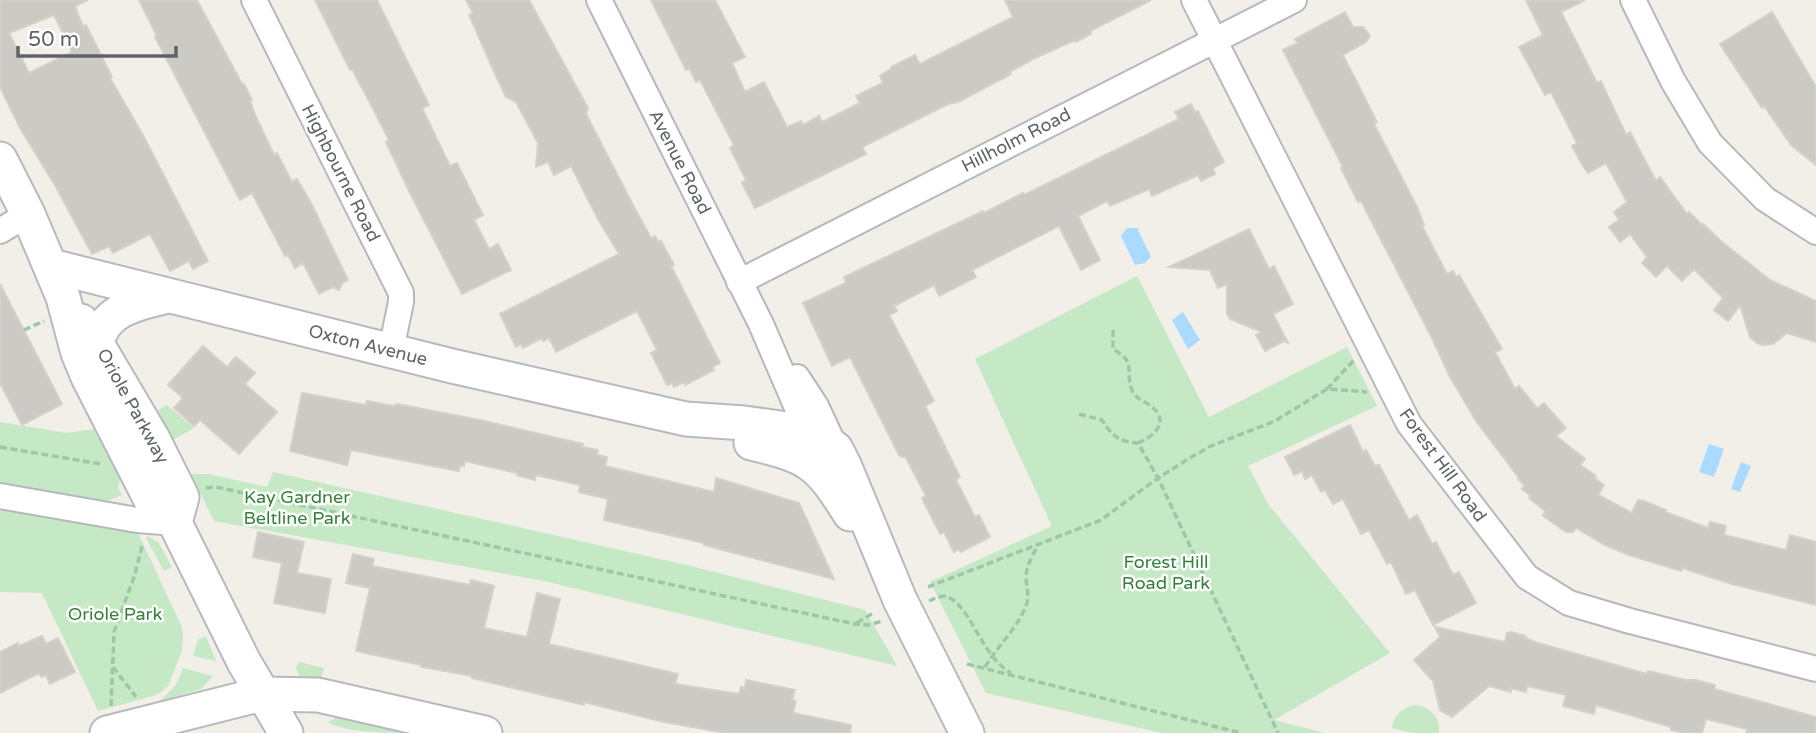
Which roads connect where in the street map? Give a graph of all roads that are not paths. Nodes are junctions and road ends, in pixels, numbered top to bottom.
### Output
1 (254, 0) edge
2 (599, 0) edge
3 (1194, 0) edge
4 (1294, 0) edge
5 (1633, 0) edge
6 (1214, 40) junction
7 (0, 159) edge
8 (14, 223) edge
9 (1816, 232) edge
10 (51, 266) junction
11 (739, 282) junction
12 (172, 295) junction
13 (63, 297) junction
14 (97, 344) junction
15 (391, 350) junction
16 (686, 419) junction
17 (822, 441) junction
18 (836, 493) junction
19 (0, 496) edge
20 (175, 523) junction
21 (883, 562) junction
22 (1816, 669) edge
23 (262, 694) junction
24 (109, 722) edge
25 (286, 733) edge
26 (485, 733) edge
27 (967, 733) edge

1 - 15 street, Highbourne Road
2 - 11 street, Avenue Road
3 - 6 street, Forest Hill Road
4 - 6 street, Hillholm Road
5 - 9 street
6 - 11 street, Hillholm Road
6 - 22 street, Forest Hill Road
7 - 8 main road, Oriole Parkway
8 - 10 main road, Oriole Parkway
10 - 12 main road, Oxton Avenue
10 - 13 main road, Oriole Parkway
11 - 17 street, Avenue Road
12 - 14 main road
12 - 15 main road, Oxton Avenue
13 - 14 main road, Oriole Parkway
13 - 20 main road, Oriole Parkway
14 - 20 main road, Oriole Parkway
15 - 16 main road, Oxton Avenue
16 - 17 main road, Oxton Avenue
16 - 18 main road, Oxton Avenue
17 - 18 street, Avenue Road
17 - 21 main road, Avenue Road
18 - 21 main road, Avenue Road
19 - 20 street
20 - 23 main road, Oriole Parkway
21 - 27 main road, Avenue Road
23 - 24 main road
23 - 25 main road, Oriole Parkway
23 - 26 main road

